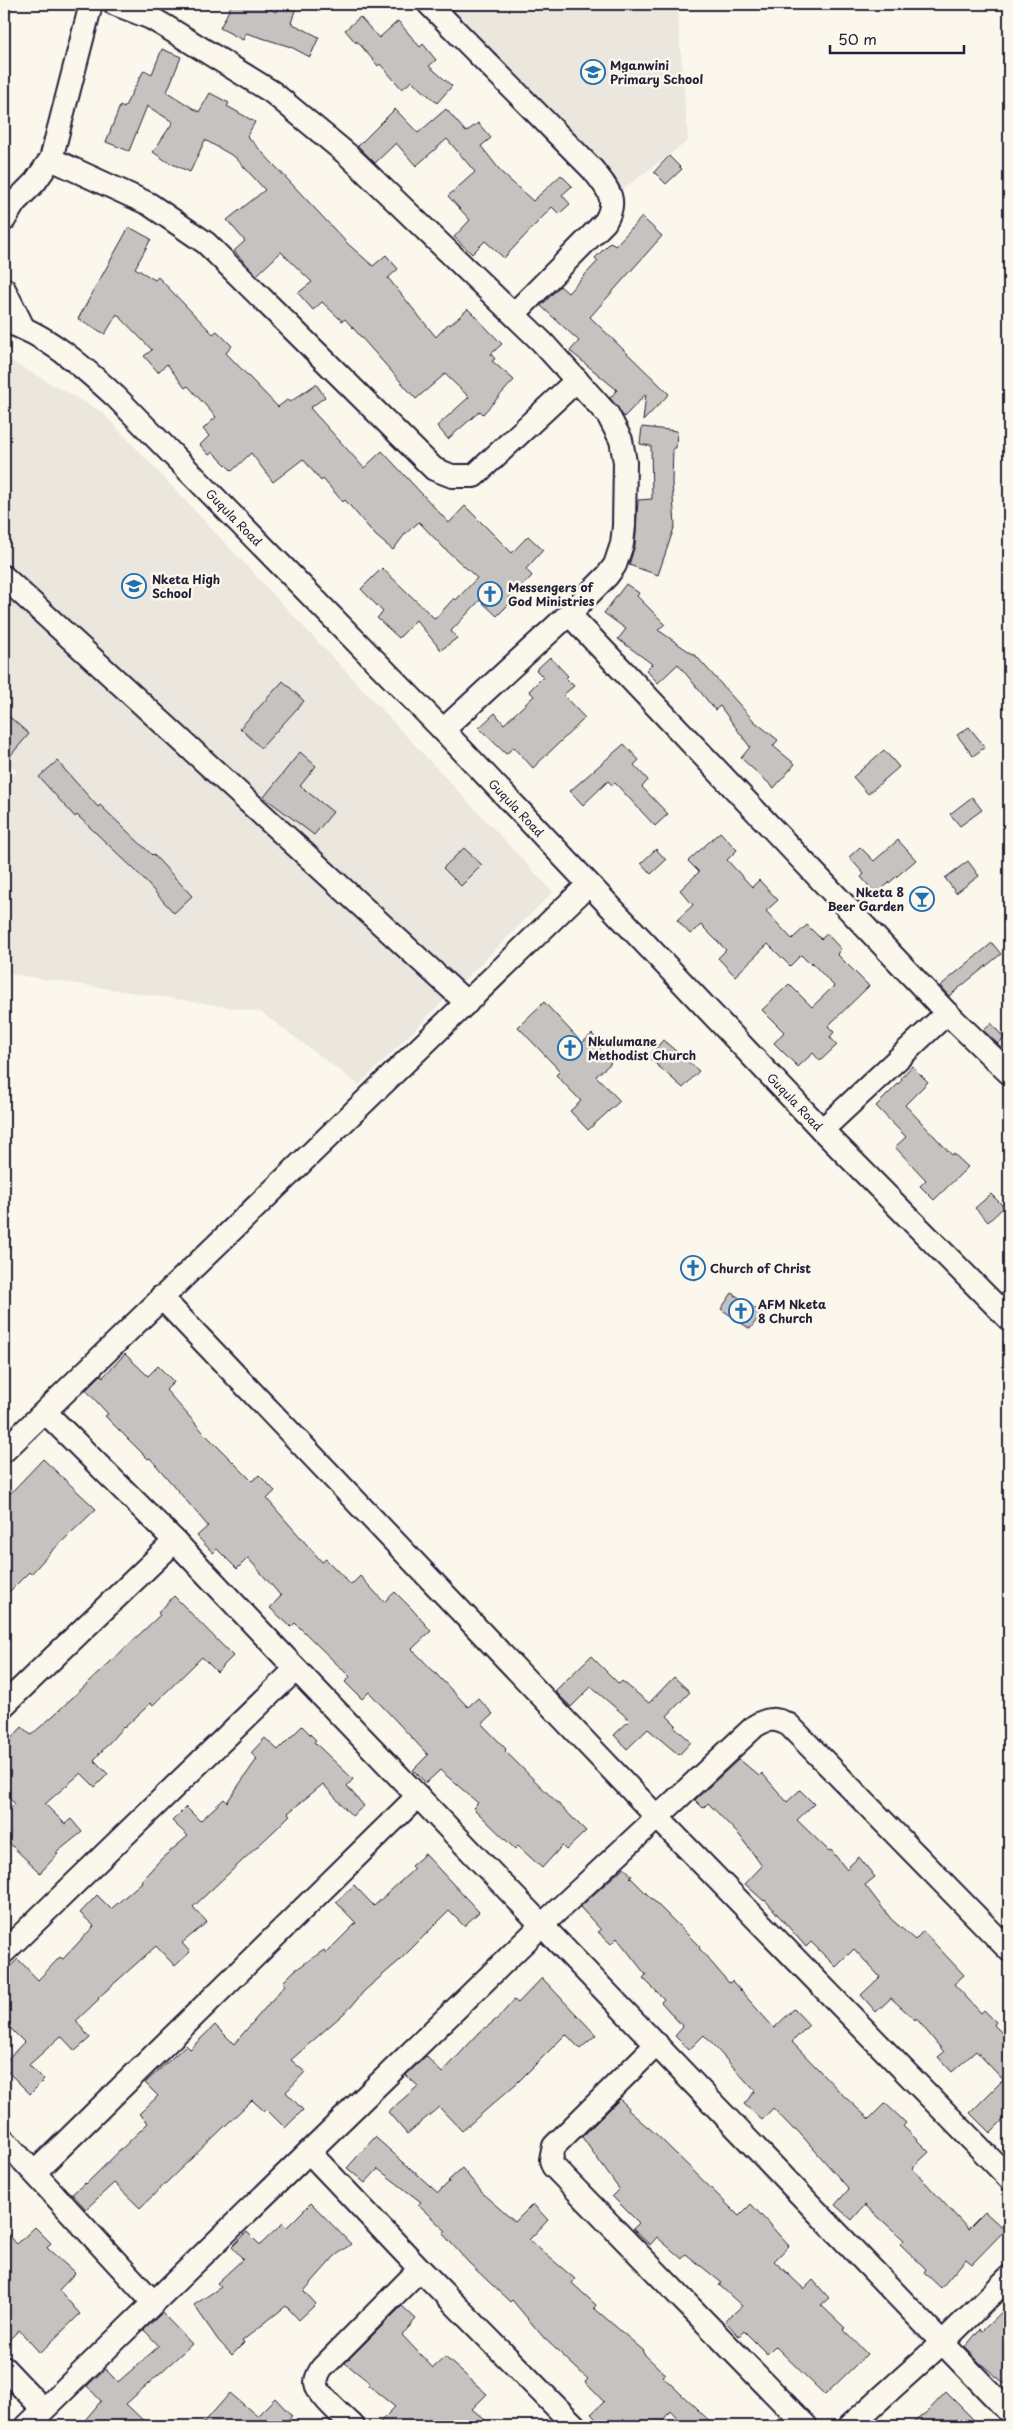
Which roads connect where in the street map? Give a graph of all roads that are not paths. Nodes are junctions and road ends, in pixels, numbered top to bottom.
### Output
1 (91, 4) edge
2 (115, 4) edge
3 (429, 4) edge
4 (51, 159) junction
5 (4, 220) edge
6 (4, 289) edge
7 (514, 314) junction
8 (13, 324) edge
9 (577, 380) junction
10 (4, 577) edge
11 (569, 614) junction
12 (443, 730) junction
13 (588, 885) junction
14 (467, 1003) junction
15 (947, 1013) junction
16 (1009, 1073) edge
17 (822, 1130) junction
18 (161, 1297) junction
19 (1009, 1319) edge
20 (45, 1412) junction
21 (4, 1451) edge
22 (175, 1541) junction
23 (296, 1669) junction
24 (4, 1705) edge
25 (418, 1796) junction
26 (658, 1818) junction
27 (542, 1925) junction
28 (1009, 1950) edge
29 (4, 1952) edge
30 (656, 2044) junction
31 (4, 2140) edge
32 (310, 2153) junction
33 (35, 2172) junction
34 (1009, 2178) edge
35 (420, 2269) junction
36 (1009, 2277) edge
37 (153, 2302) junction
38 (943, 2342) junction
39 (4, 2368) edge
40 (43, 2409) junction
41 (1009, 2412) edge
42 (27, 2426) edge
43 (353, 2426) edge
44 (574, 2426) edge
45 (806, 2426) edge
46 (850, 2426) edge

1 - 4 street
2 - 7 street
3 - 7 street
4 - 5 street
4 - 9 street
6 - 8 street
7 - 9 street
8 - 12 street, Guqula Road
9 - 11 street
10 - 14 street
11 - 12 street
11 - 15 street
12 - 13 street, Guqula Road
13 - 14 street
13 - 17 street, Guqula Road
14 - 18 street
15 - 16 street
15 - 17 street
17 - 19 street, Guqula Road
18 - 20 street
18 - 26 street
20 - 21 street
20 - 22 street
22 - 23 street
22 - 24 street
23 - 25 street
23 - 29 street
25 - 27 street
25 - 33 street
26 - 27 street
26 - 28 street
26 - 34 street
27 - 30 street
27 - 32 street
30 - 38 street
30 - 45 street
31 - 33 street
32 - 35 street
32 - 37 street
33 - 37 street
35 - 43 street
35 - 44 street
36 - 38 street
37 - 40 street
38 - 41 street
38 - 46 street
39 - 40 street
40 - 42 street

